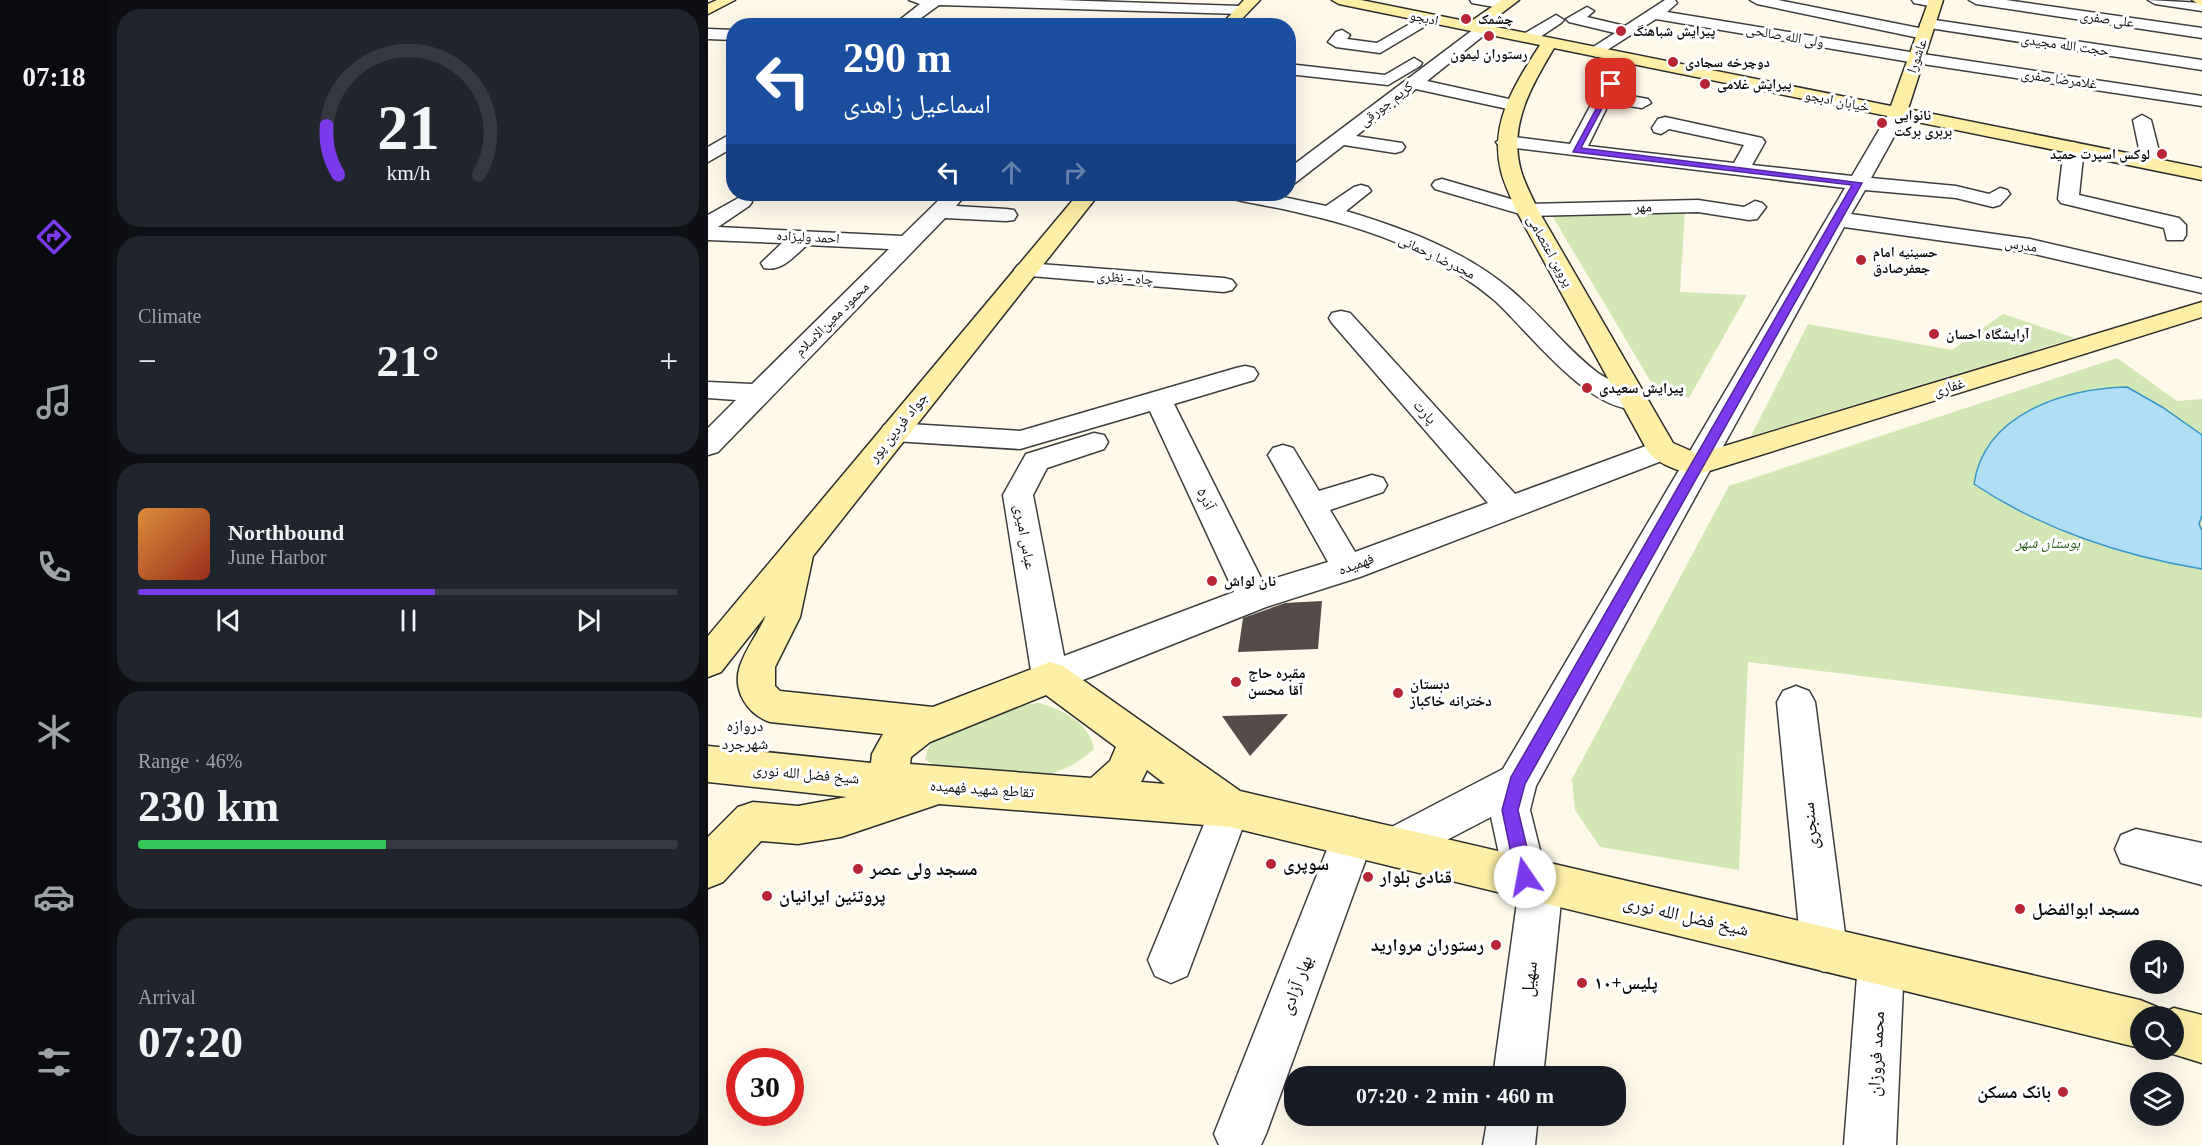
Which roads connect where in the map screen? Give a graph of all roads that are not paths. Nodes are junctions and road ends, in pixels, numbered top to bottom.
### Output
1 (720, 0) edge
2 (728, 0) edge
3 (916, 0) edge
4 (1253, 0) edge
5 (1339, 0) edge
6 (1477, 0) edge
7 (1757, 0) edge
8 (1976, 0) edge
9 (2155, 0) edge
10 (935, 1) edge
11 (1930, 1) edge
12 (1031, 2) edge
13 (1509, 2) edge
14 (1010, 3) junction
15 (1077, 5) junction
16 (1660, 5) edge
17 (1140, 7) junction
18 (2202, 7) edge
19 (708, 8) edge
20 (1240, 10) junction
21 (1587, 11) dead end
22 (1423, 12) junction
23 (995, 15) dead end
24 (910, 18) edge
25 (1062, 18) edge
26 (1129, 18) edge
27 (1234, 18) edge
28 (1556, 20) dead end
29 (1381, 28) dead end
30 (1478, 28) junction
31 (1926, 29) junction
32 (1629, 30) junction
33 (1402, 33) junction
34 (1654, 33) dead end
35 (2202, 33) edge
36 (708, 34) edge
37 (726, 34) edge
38 (1342, 35) dead end
39 (1539, 41) junction
40 (1596, 52) junction
41 (1318, 55) dead end
42 (1624, 58) junction
43 (1916, 58) junction
44 (1414, 63) dead end
45 (2202, 65) edge
46 (1296, 70) edge
47 (1308, 71) junction
48 (2016, 73) junction
49 (2072, 81) junction
50 (1414, 83) junction
51 (2015, 92) dead end
52 (1604, 97) junction
53 (2074, 100) dead end
54 (2202, 101) edge
55 (1642, 103) dead end
56 (1512, 105) junction
57 (1898, 113) junction
58 (2142, 120) dead end
59 (1661, 128) dead end
60 (708, 133) edge
61 (726, 133) edge
62 (1340, 139) junction
63 (1506, 142) junction
64 (726, 144) edge
65 (2074, 148) junction
66 (1381, 149) dead end
67 (1576, 150) junction
68 (708, 156) edge
69 (2152, 164) junction
70 (1740, 169) junction
71 (1296, 173) edge
72 (2202, 174) edge
73 (1858, 183) junction
74 (1442, 185) dead end
75 (1361, 191) dead end
76 (2000, 194) dead end
77 (949, 201) edge
78 (1083, 201) edge
79 (1284, 201) edge
80 (742, 202) dead end
81 (1755, 207) dead end
82 (1527, 210) junction
83 (939, 211) junction
84 (772, 213) dead end
85 (1329, 214) junction
86 (1006, 215) dead end
87 (1837, 219) junction
88 (708, 224) edge
89 (796, 231) junction
90 (708, 232) edge
91 (742, 234) junction
92 (2175, 235) dead end
93 (907, 243) junction
94 (772, 263) dead end
95 (1026, 270) junction
96 (1224, 285) dead end
97 (2202, 286) edge
98 (2202, 309) edge
99 (1341, 318) dead end
100 (1245, 374) dead end
101 (708, 390) edge
102 (759, 393) junction
103 (1159, 400) junction
104 (1635, 402) junction
105 (894, 432) junction
106 (1094, 442) dead end
107 (708, 445) edge
108 (1662, 450) junction
109 (1283, 455) dead end
110 (1696, 465) junction
111 (1372, 485) dead end
112 (1312, 505) junction
113 (1509, 507) junction
114 (801, 548) junction
115 (1348, 568) junction
116 (1254, 598) junction
117 (708, 662) edge
118 (1050, 677) junction
119 (1796, 702) dead end
120 (933, 723) junction
121 (1136, 740) junction
122 (708, 764) edge
123 (1517, 782) junction
124 (922, 784) junction
125 (1095, 797) junction
126 (1230, 808) junction
127 (1374, 842) junction
128 (2136, 849) dead end
129 (2202, 864) edge
130 (708, 867) edge
131 (1533, 879) junction
132 (1824, 949) junction
133 (1171, 960) dead end
134 (1881, 963) junction
135 (2130, 1022) edge
136 (2184, 1034) edge
137 (2202, 1039) edge
138 (1519, 1066) edge
139 (1512, 1126) edge
140 (1240, 1134) dead end
141 (1509, 1145) edge
142 (1870, 1145) edge

1 - 19 street
2 - 19 street
3 - 10 street
4 - 20 street
5 - 22 street, ادبجو
6 - 13 street
7 - 31 street, حجت الله مجیدی
8 - 35 street, علی صفری
9 - 18 street
10 - 14 street
10 - 24 street
11 - 31 street, عاشورا
12 - 14 street
12 - 15 street
13 - 30 street
14 - 23 street
15 - 17 street
15 - 25 street
16 - 32 street
16 - 43 street, ولی الله صالحی
17 - 20 street
17 - 26 street
20 - 27 street
21 - 32 street
22 - 30 street, ادبجو
22 - 33 street
28 - 39 street
29 - 33 street
30 - 39 street, خیابان ادبجو
30 - 50 street, کریم جورقی
31 - 43 street, عاشورا
31 - 45 street, حجت الله مجیدی
32 - 34 street
32 - 40 street
33 - 38 street
36 - 37 street
39 - 40 street, خیابان ادبجو
39 - 56 street, پروین اعتصامی
40 - 42 street, خیابان ادبجو
41 - 47 street
42 - 52 street
42 - 57 street, خیابان ادبجو
43 - 48 street, غلامرضا صفری
43 - 57 street, عاشورا
44 - 47 street
46 - 47 street
48 - 49 street, غلامرضا صفری
48 - 51 street
49 - 53 street
49 - 54 street, غلامرضا صفری
50 - 56 street
50 - 62 street, کریم جورقی
52 - 55 street
52 - 67 street
56 - 63 street, پروین اعتصامی
57 - 65 street, خیابان ادبجو
57 - 73 street, سهیل
58 - 69 street
59 - 70 street
60 - 61 street
62 - 66 street
62 - 71 street, کریم جورقی
63 - 67 street
63 - 82 street, پروین اعتصامی
64 - 68 street
65 - 69 street, خیابان ادبجو
65 - 92 street
67 - 70 street
69 - 72 street, خیابان ادبجو
70 - 73 street
73 - 76 street
73 - 87 street, سهیل
74 - 82 street
75 - 85 street
77 - 83 street, محمود معین‌الاسلام
78 - 95 street, جواد فردین پور
79 - 85 street, محدرضا رحمانی
80 - 88 street
81 - 82 street, مهر
82 - 104 street, پروین اعتصامی
83 - 86 street
83 - 93 street, محمود معین‌الاسلام
84 - 91 street
85 - 104 street, محدرضا رحمانی
87 - 97 street, مدرس
87 - 110 street, سهیل
89 - 91 street, احمد ولیزاده
89 - 93 street, احمد ولیزاده
89 - 94 street
90 - 91 street, احمد ولیزاده
93 - 102 street, محمود معین‌الاسلام
95 - 96 street, چاه - نظری
95 - 105 street, جواد فردین پور
98 - 110 street, غفاری
99 - 113 street, پارت
100 - 103 street
101 - 102 street
102 - 107 street, محمود معین‌الاسلام
103 - 105 street
103 - 116 street, آذر۵
104 - 108 street, پروین اعتصامی
105 - 114 street, جواد فردین پور
106 - 118 street, عباس امیری
108 - 110 street
108 - 113 street, فهمیده
109 - 112 street
110 - 123 street, سهیل
111 - 112 street
112 - 115 street
113 - 115 street, فهمیده
114 - 117 street, جواد فردین پور
114 - 120 street
115 - 116 street, فهمیده
116 - 118 street, فهمیده
118 - 120 street
118 - 121 street
119 - 132 street, سنجری
120 - 124 street
121 - 125 street
121 - 126 street, شیخ فضل الله نوری
122 - 124 street, شیخ فضل الله نوری
123 - 127 street
123 - 131 street, سهیل
124 - 125 street, تقاطع شهید فهمیده
124 - 130 street
125 - 126 street, شیخ فضل الله نوری
126 - 127 street, شیخ فضل الله نوری
126 - 133 street
127 - 131 street, شیخ فضل الله نوری
127 - 140 street, بهار آزادی
128 - 129 street
131 - 132 street, شیخ فضل الله نوری
131 - 138 street, سهیل
132 - 134 street, شیخ فضل الله نوری
134 - 135 street, شیخ فضل الله نوری
134 - 142 street, محمد فروزان
136 - 137 street
139 - 141 street

